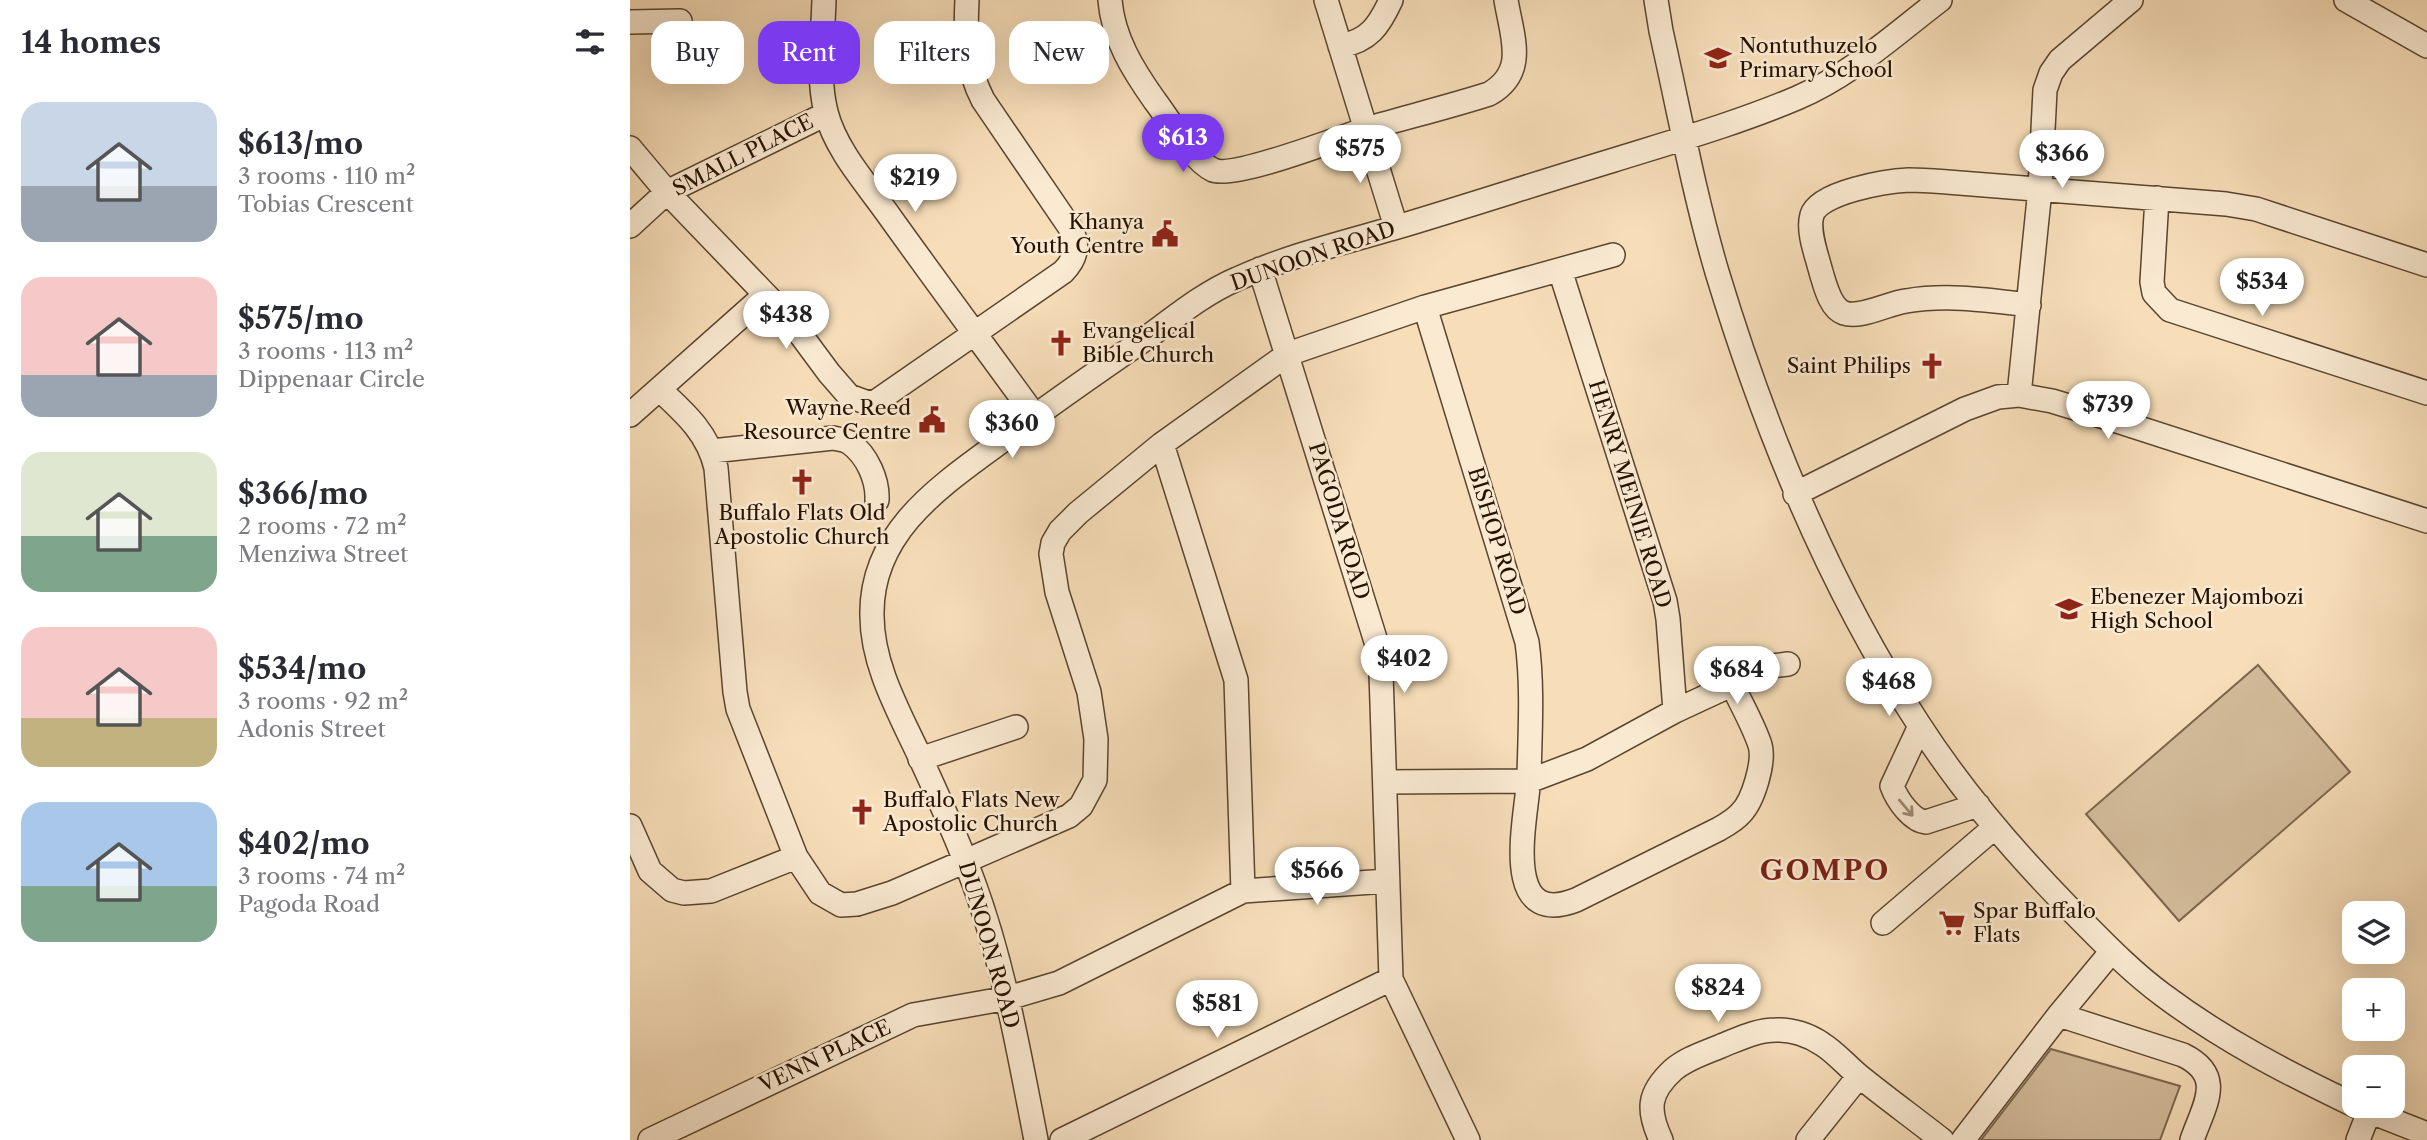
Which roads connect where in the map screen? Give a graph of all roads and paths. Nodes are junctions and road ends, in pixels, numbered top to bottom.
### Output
1 (824, 0) edge
2 (967, 0) edge
3 (1110, 0) edge
4 (1326, 0) edge
5 (1391, 0) edge
6 (1506, 0) edge
7 (1656, 0) edge
8 (1940, 0) edge
9 (2131, 0) edge
10 (2346, 0) edge
11 (630, 22) edge
12 (651, 22) edge
13 (1340, 46) junction
14 (2427, 46) edge
15 (827, 114) junction
16 (1366, 130) junction
17 (1685, 138) junction
18 (630, 148) edge
19 (2040, 189) junction
20 (667, 192) junction
21 (2157, 198) junction
22 (630, 226) edge
23 (1396, 227) junction
24 (1613, 255) dead end
25 (2427, 265) edge
26 (1260, 269) junction
27 (1560, 270) junction
28 (765, 295) junction
29 (2029, 305) junction
30 (1425, 307) junction
31 (975, 334) junction
32 (1287, 354) junction
33 (659, 389) junction
34 (2427, 393) edge
35 (2019, 395) junction
36 (630, 415) edge
37 (1035, 416) junction
38 (1162, 444) junction
39 (712, 451) junction
40 (1795, 494) junction
41 (877, 500) dead end
42 (2427, 521) edge
43 (1787, 664) dead end
44 (1732, 684) junction
45 (1675, 711) junction
46 (1920, 726) junction
47 (1016, 727) dead end
48 (920, 759) junction
49 (1529, 781) junction
50 (1385, 782) junction
51 (1978, 805) junction
52 (630, 825) edge
53 (1995, 827) junction
54 (796, 857) junction
55 (965, 860) junction
56 (1387, 881) junction
57 (1243, 891) junction
58 (1883, 923) dead end
59 (2112, 951) junction
60 (1391, 979) junction
61 (1008, 998) junction
62 (2059, 1015) junction
63 (1859, 1076) junction
64 (2342, 1100) edge
65 (2359, 1118) edge
66 (2385, 1118) edge
67 (2427, 1134) edge
68 (1459, 1137) edge
69 (650, 1140) edge
70 (1036, 1140) edge
71 (1062, 1140) edge
72 (1661, 1140) edge
73 (1808, 1140) edge
74 (1942, 1140) edge
75 (1963, 1140) edge
76 (2192, 1140) edge
77 (2358, 1140) edge

1 - 15 street
2 - 31 street
3 - 16 street
4 - 13 street
5 - 13 street
6 - 16 street
7 - 17 street
8 - 17 street, DUNOON ROAD
9 - 19 street
10 - 14 street
11 - 12 street
13 - 16 street
15 - 20 street, SMALL PLACE
15 - 31 street
16 - 23 street
17 - 23 street, DUNOON ROAD
17 - 40 street
18 - 20 street
19 - 21 street
19 - 29 street
19 - 29 street
20 - 22 street, SMALL PLACE
20 - 28 street
21 - 25 street
21 - 34 street
23 - 26 street, DUNOON ROAD
24 - 27 street
26 - 32 street, PAGODA ROAD
26 - 37 street, DUNOON ROAD
27 - 30 street
27 - 45 street, HENRY MEINIE ROAD
28 - 31 street
28 - 33 street
29 - 35 street
30 - 32 street
30 - 49 street, BISHOP ROAD
31 - 37 street
32 - 38 street
32 - 50 street, PAGODA ROAD
33 - 36 street
33 - 39 street
35 - 40 street
35 - 42 street
37 - 48 street, DUNOON ROAD
38 - 55 street
38 - 57 street
39 - 41 street
39 - 54 street
40 - 46 street
43 - 44 street
44 - 45 street
44 - 49 street, BISHOP ROAD
45 - 49 street
46 - 51 street
46 -> 51 street
47 - 48 street
48 - 55 street, DUNOON ROAD
49 - 50 street
50 - 56 street, PAGODA ROAD
51 - 53 street
52 - 54 street
53 - 58 street
53 - 59 street
54 - 55 street
55 - 61 street, DUNOON ROAD
56 - 57 street
56 - 60 street, PAGODA ROAD
57 - 61 street, VENN PLACE
59 - 62 street
59 - 64 street
60 - 68 street, PAGODA ROAD
60 - 71 street
61 - 69 street, VENN PLACE
61 - 70 street, DUNOON ROAD
62 - 75 street
62 - 76 street
63 - 72 street
63 - 73 street
63 - 74 street
65 - 77 street
66 - 67 street

